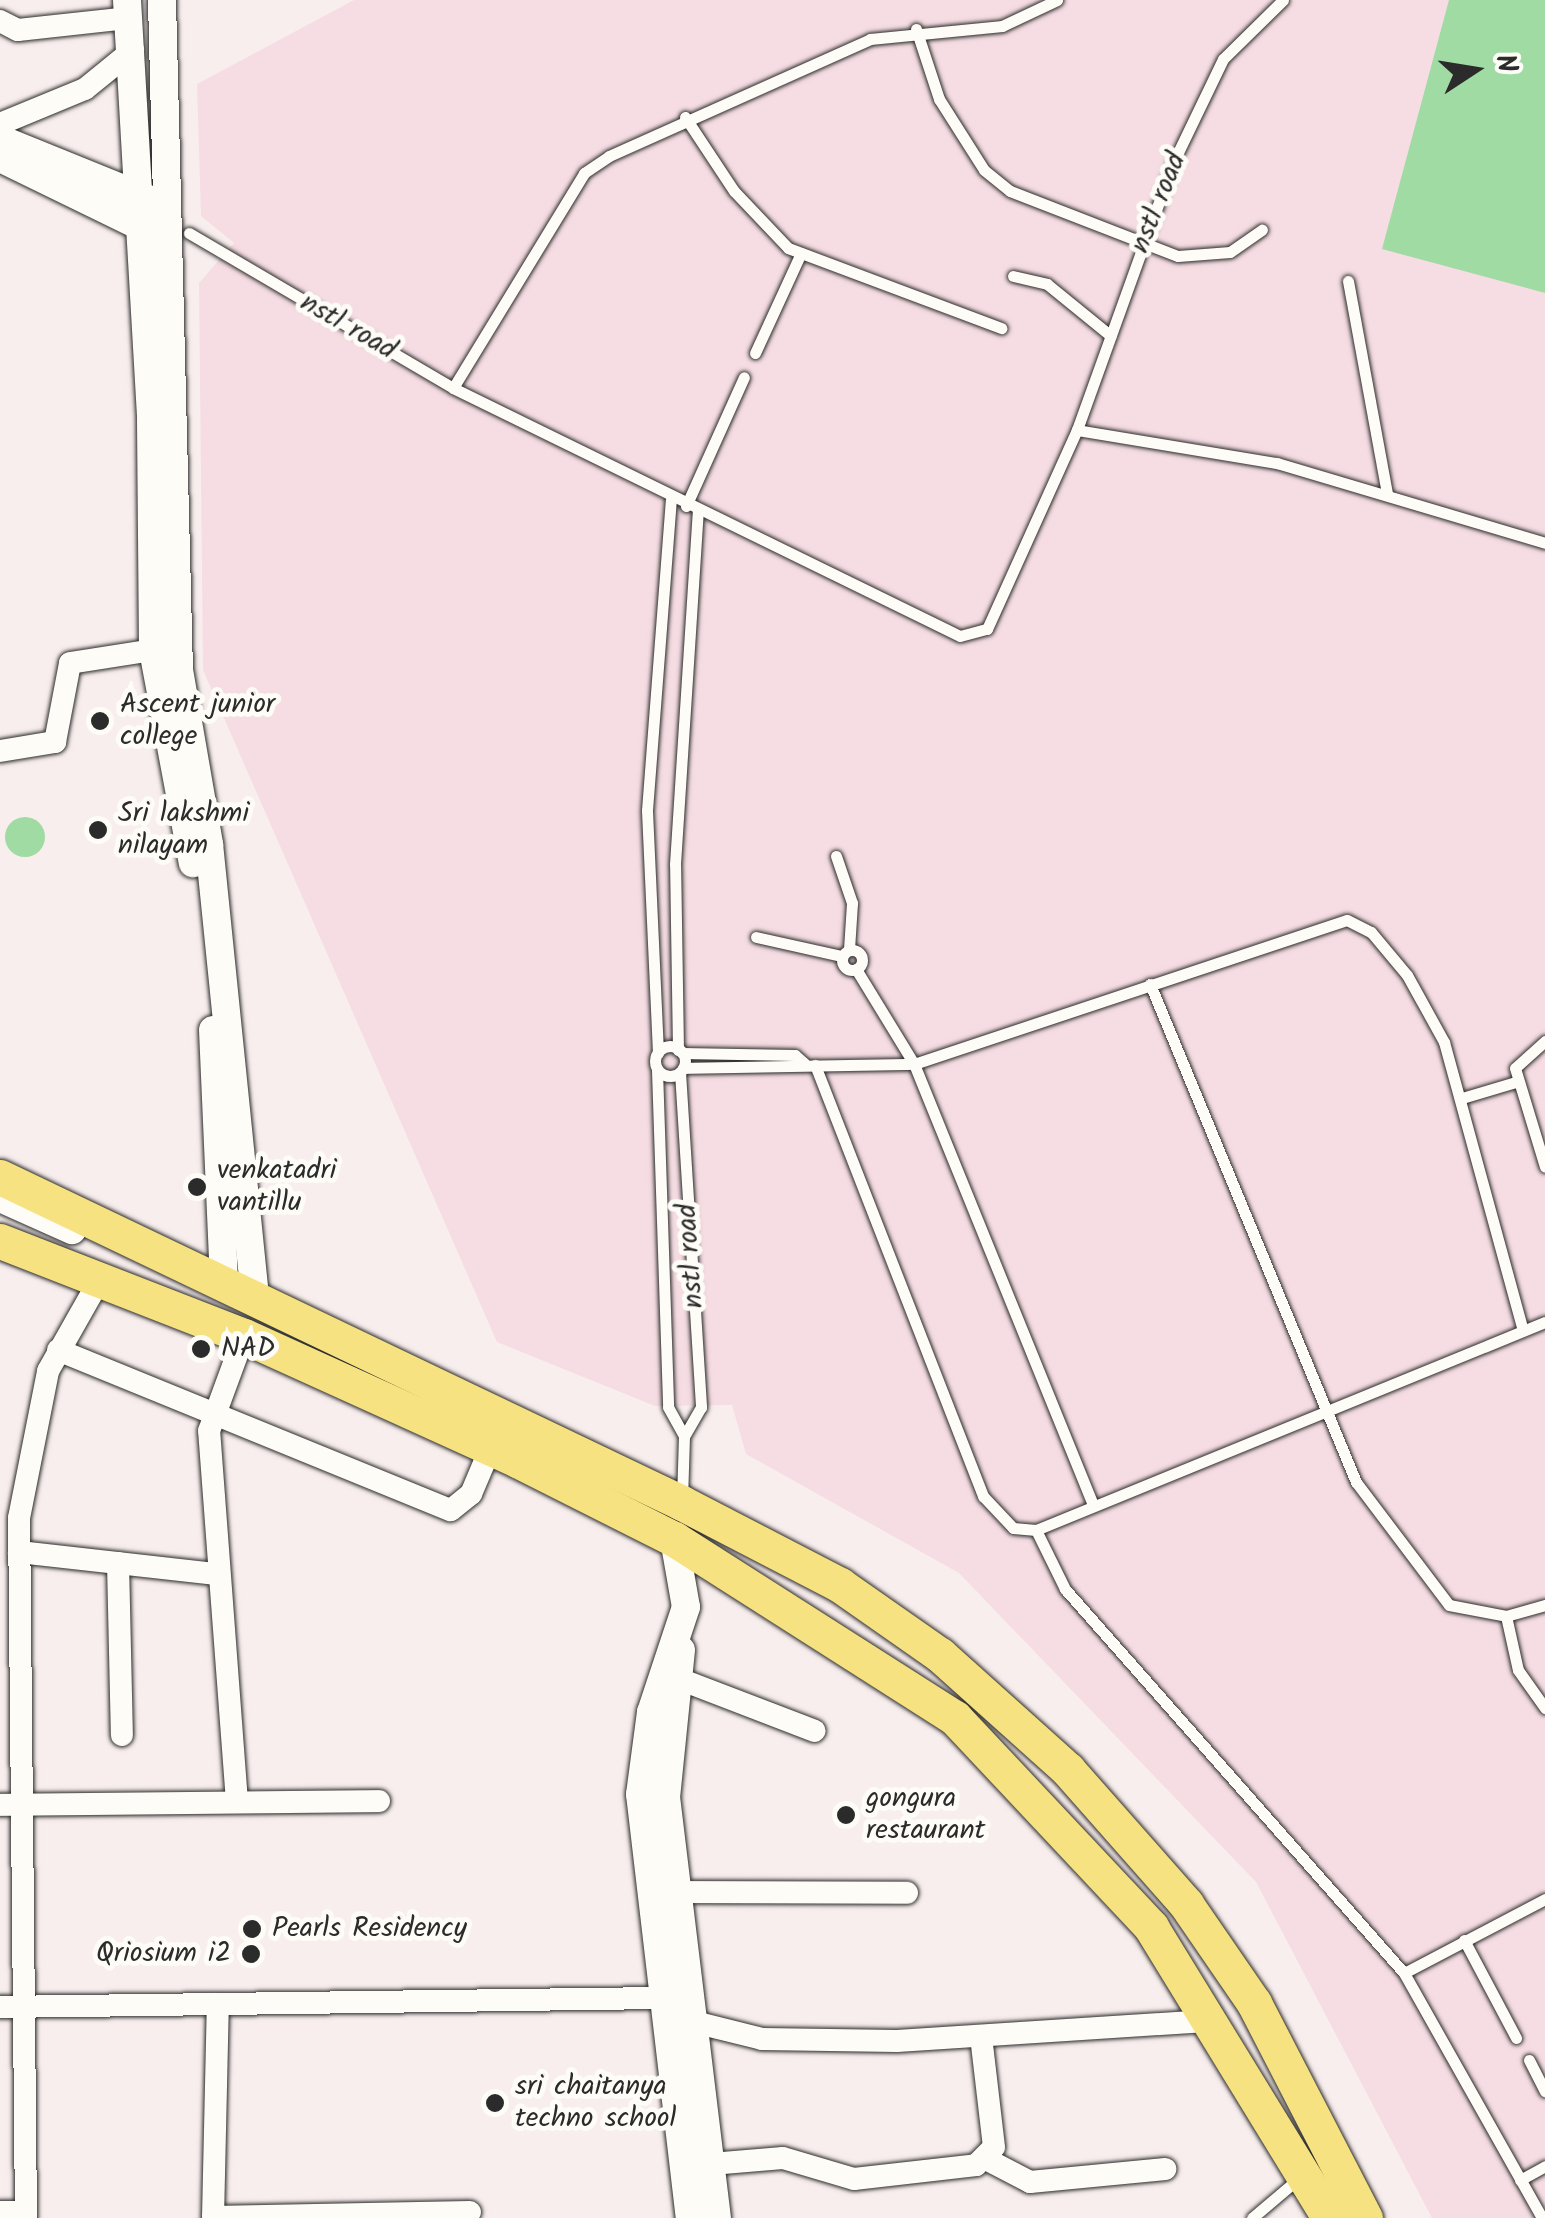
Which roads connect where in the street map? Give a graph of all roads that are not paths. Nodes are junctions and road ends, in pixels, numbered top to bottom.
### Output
1 (162, 0) edge
2 (1057, 0) edge
3 (1283, 0) edge
4 (128, 9) edge
5 (0, 21) edge
6 (916, 29) junction
7 (134, 50) junction
8 (685, 117) junction
9 (0, 124) edge
10 (0, 140) edge
11 (0, 158) edge
12 (139, 194) junction
13 (141, 228) junction
14 (179, 228) junction
15 (1262, 230) dead end
16 (1140, 249) junction
17 (800, 253) junction
18 (1013, 276) dead end
19 (1348, 281) dead end
20 (1001, 328) dead end
21 (1111, 336) junction
22 (755, 353) dead end
23 (744, 377) dead end
24 (453, 388) junction
25 (1076, 430) junction
26 (1387, 493) junction
27 (672, 500) junction
28 (692, 509) junction
29 (1545, 543) edge
30 (153, 650) junction
31 (0, 751) edge
32 (836, 856) dead end
33 (756, 938) dead end
34 (846, 953) junction
35 (1150, 984) junction
36 (1545, 1041) edge
37 (658, 1052) junction
38 (680, 1052) junction
39 (810, 1064) junction
40 (914, 1064) junction
41 (658, 1070) junction
42 (681, 1070) junction
43 (1516, 1082) junction
44 (1462, 1098) junction
45 (1545, 1168) edge
46 (0, 1177) edge
47 (0, 1198) edge
48 (0, 1222) edge
49 (0, 1240) edge
50 (146, 1248) junction
51 (116, 1285) junction
52 (240, 1286) junction
53 (1545, 1322) edge
54 (1523, 1330) junction
55 (244, 1336) junction
56 (58, 1350) junction
57 (1320, 1410) junction
58 (214, 1418) junction
59 (684, 1436) junction
60 (490, 1448) junction
61 (682, 1502) junction
62 (1093, 1505) junction
63 (1036, 1530) junction
64 (674, 1540) junction
65 (19, 1552) junction
66 (118, 1563) junction
67 (215, 1574) junction
68 (1545, 1605) edge
69 (1506, 1616) junction
70 (680, 1638) junction
71 (682, 1680) junction
72 (1545, 1708) edge
73 (816, 1731) dead end
74 (122, 1735) dead end
75 (379, 1801) dead end
76 (237, 1802) junction
77 (8, 1805) edge
78 (676, 1892) junction
79 (907, 1893) dead end
80 (1545, 1899) edge
81 (1464, 1940) junction
82 (1404, 1974) junction
83 (663, 1998) junction
84 (218, 2004) junction
85 (10, 2006) edge
86 (1210, 2021) junction
87 (694, 2022) junction
88 (981, 2037) junction
89 (1516, 2038) dead end
90 (1529, 2060) dead end
91 (1545, 2091) edge
92 (984, 2158) junction
93 (711, 2164) junction
94 (1545, 2166) edge
95 (1165, 2170) dead end
96 (1303, 2175) junction
97 (1520, 2180) junction
98 (0, 2212) edge
99 (470, 2212) dead end
100 (26, 2215) edge
101 (213, 2218) edge
102 (690, 2218) edge
103 (717, 2218) edge
104 (1252, 2218) edge
105 (1329, 2218) edge
106 (1366, 2218) edge
107 (1542, 2218) edge

1 - 14 street
2 - 6 lane
3 - 16 lane, nstl road
4 - 5 street
4 - 7 street
6 - 8 lane
6 - 16 lane
7 - 9 street
7 - 12 street
8 - 17 lane
8 - 24 lane
10 - 12 street
11 - 13 street, nstl road
12 - 13 street
12 - 14 street
13 - 14 street, nstl road
13 - 30 street
14 - 24 lane, nstl road
14 - 52 street
15 - 16 lane
16 - 21 lane, nstl road
17 - 20 lane
17 - 22 lane
18 - 21 lane
19 - 26 lane
21 - 25 lane, nstl road
23 - 28 lane
24 - 27 lane, nstl road
25 - 26 lane
25 - 28 lane, nstl road
26 - 29 lane
27 - 28 lane, nstl road
27 - 37 lane
28 - 38 lane, nstl road
30 - 31 street
30 - 52 street
32 - 34 lane
33 - 34 lane
34 - 40 lane
35 - 40 lane
35 - 44 lane
35 - 57 lane
36 - 43 lane
37 - 38 lane
37 - 41 lane
38 - 39 lane
38 - 42 lane, nstl road
39 - 40 lane
39 - 42 lane
39 - 63 lane
40 - 62 lane
41 - 42 lane
41 - 59 lane
42 - 59 lane, nstl road
43 - 44 lane
43 - 45 lane
44 - 54 lane
46 - 50 main road
47 - 50 street
48 - 51 street
49 - 51 main road
50 - 52 main road
51 - 55 main road
51 - 56 street
52 - 61 main road
53 - 54 lane
54 - 57 lane
55 - 58 street
55 - 60 main road
56 - 58 street
56 - 65 street
57 - 62 lane
57 - 69 lane
58 - 60 street
58 - 67 street
59 - 61 lane
60 - 64 main road
61 - 106 main road
62 - 63 lane
63 - 82 lane
64 - 70 street
64 - 86 main road
65 - 66 street
65 - 77 street
66 - 67 street
66 - 74 street
67 - 76 street
68 - 69 lane
69 - 72 lane
70 - 71 street
70 - 83 street
71 - 73 street
71 - 78 street
75 - 76 street
76 - 77 street
77 - 85 street
78 - 79 street
78 - 87 street
80 - 81 lane
81 - 82 lane
81 - 89 lane
82 - 97 lane
83 - 84 street
83 - 87 street
83 - 102 street
84 - 85 street
84 - 101 street
85 - 100 street
86 - 88 street
86 - 96 main road
87 - 88 street
87 - 93 street
88 - 92 street
90 - 91 lane
92 - 93 street
92 - 95 street
93 - 103 street
94 - 97 lane
96 - 104 lane
96 - 105 main road
97 - 107 lane
98 - 100 street
99 - 101 street

